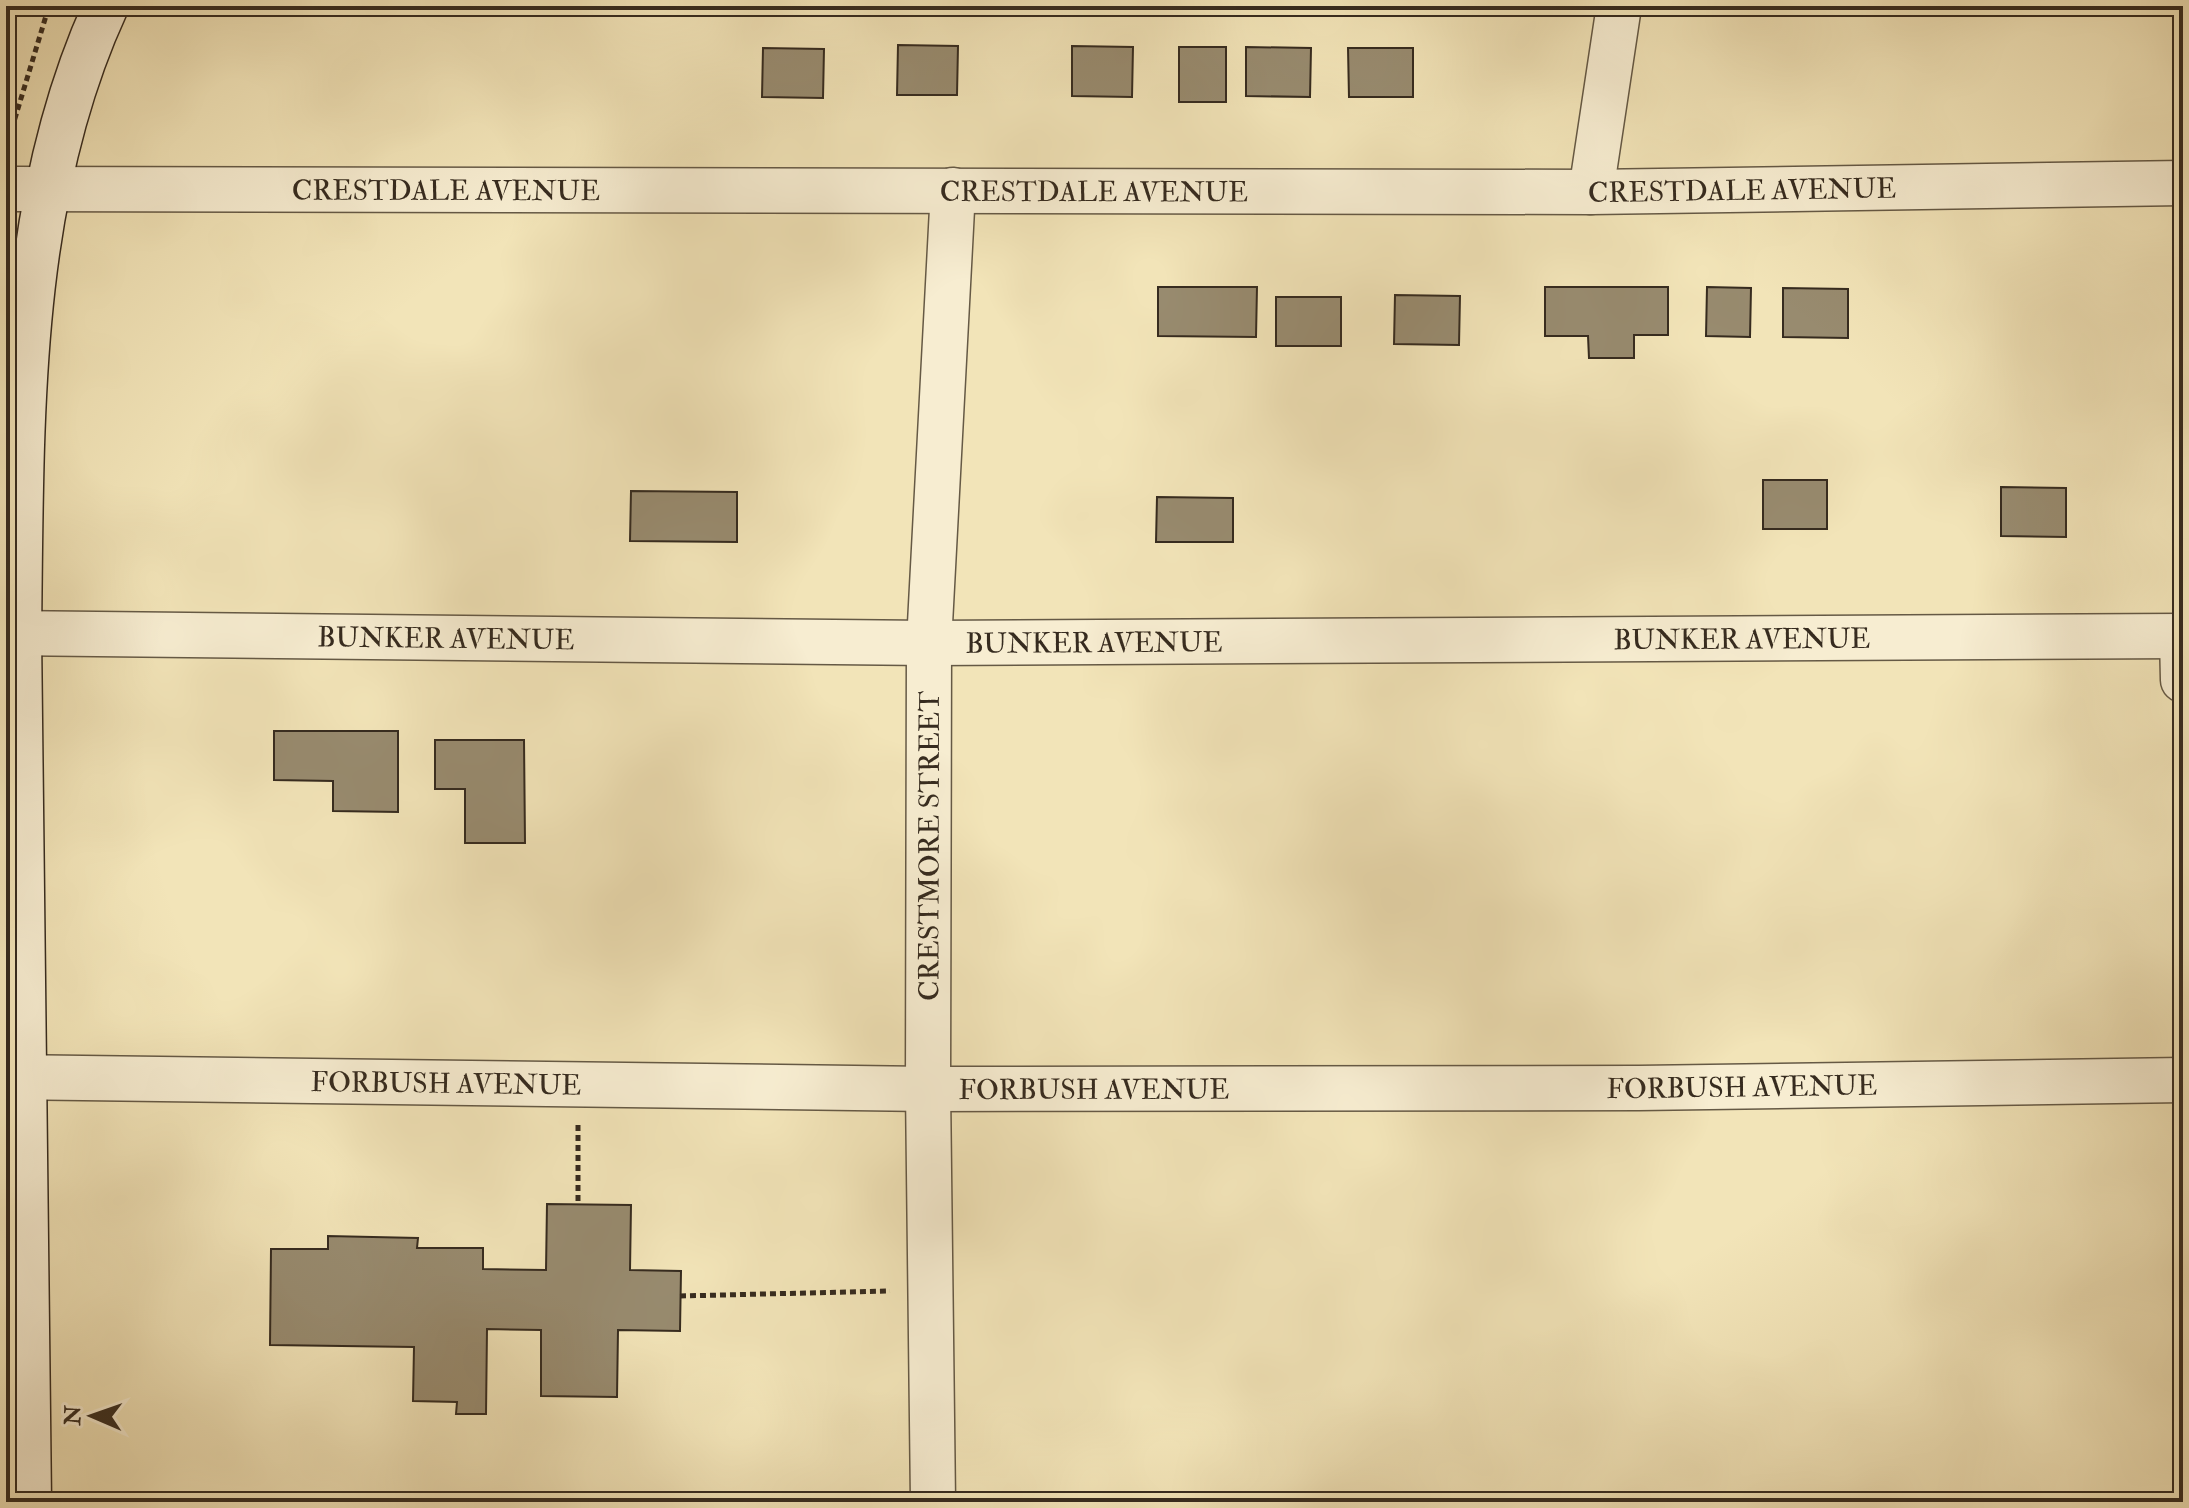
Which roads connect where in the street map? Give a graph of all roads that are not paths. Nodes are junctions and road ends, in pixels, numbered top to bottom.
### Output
1 (106, 6) edge
2 (1619, 6) edge
3 (2183, 183) edge
4 (26, 188) edge
5 (953, 190) junction
6 (1591, 192) junction
7 (12, 633) edge
8 (2183, 636) edge
9 (929, 643) junction
10 (2183, 680) edge
11 (16, 1077) edge
12 (2183, 1080) edge
13 (928, 1089) junction
14 (29, 1502) edge
15 (933, 1502) edge

1 - 4 street
2 - 6 street
3 - 6 street, CRESTDALE AVENUE
4 - 5 street, CRESTDALE AVENUE
4 - 7 street
5 - 6 street, CRESTDALE AVENUE
5 - 9 street, CRESTMORE STREET
7 - 9 street, BUNKER AVENUE
7 - 11 street
8 - 9 street, BUNKER AVENUE
8 - 10 street
9 - 13 street, CRESTMORE STREET
11 - 13 street, FORBUSH AVENUE
11 - 14 street
12 - 13 street, FORBUSH AVENUE
13 - 15 street, CRESTMORE STREET

